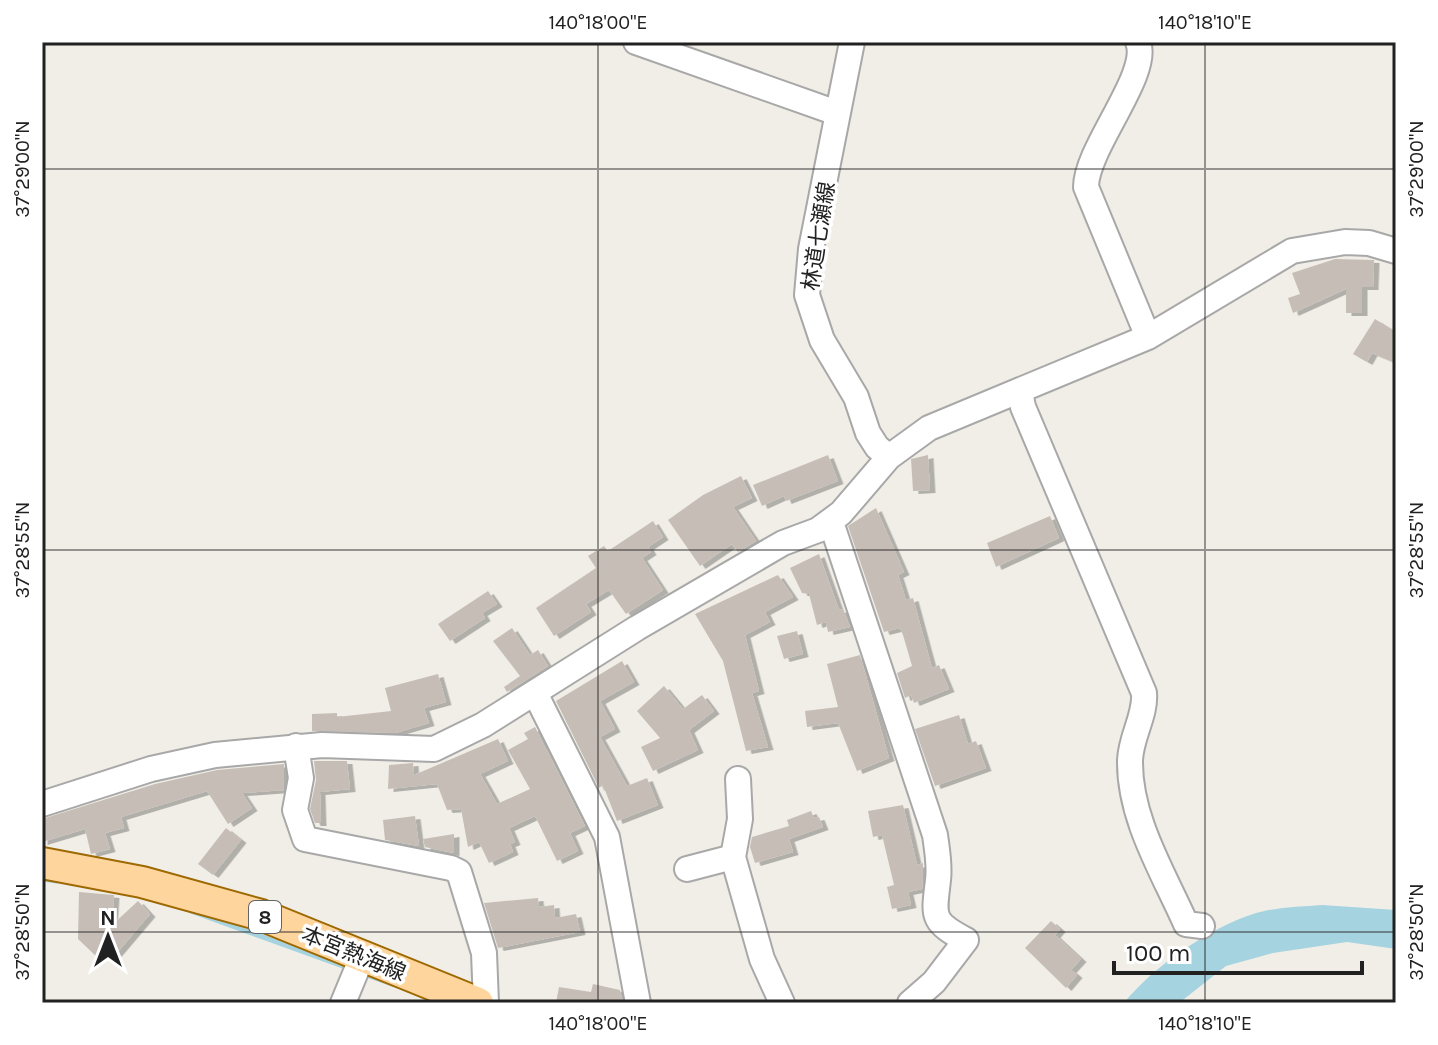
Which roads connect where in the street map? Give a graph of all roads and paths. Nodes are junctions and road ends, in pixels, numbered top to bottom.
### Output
1 (636, 42) edge
2 (852, 42) edge
3 (1138, 42) edge
4 (837, 113) junction
5 (1396, 251) edge
6 (1148, 337) junction
7 (1020, 391) junction
8 (889, 457) junction
9 (831, 522) junction
10 (535, 693) junction
11 (296, 746) junction
12 (738, 779) dead end
13 (42, 804) edge
14 (733, 857) junction
15 (42, 863) edge
16 (687, 869) dead end
17 (1202, 926) dead end
18 (362, 957) junction
19 (343, 1003) edge
20 (478, 1003) edge
21 (486, 1003) edge
22 (638, 1003) edge
23 (782, 1003) edge
24 (910, 1003) edge

1 - 4 street
2 - 4 street, 林道七瀬線
3 - 6 street
4 - 8 street, 林道七瀬線
5 - 6 street
6 - 7 street
7 - 8 street
7 - 17 street
8 - 9 street
9 - 10 street
9 - 24 street
10 - 11 street
10 - 22 street
11 - 13 street
11 - 21 street
12 - 14 street
14 - 16 street
14 - 23 street
15 - 18 main road, 本宮熱海線 / 8
18 - 19 street
18 - 20 main road, 本宮熱海線 / 8

